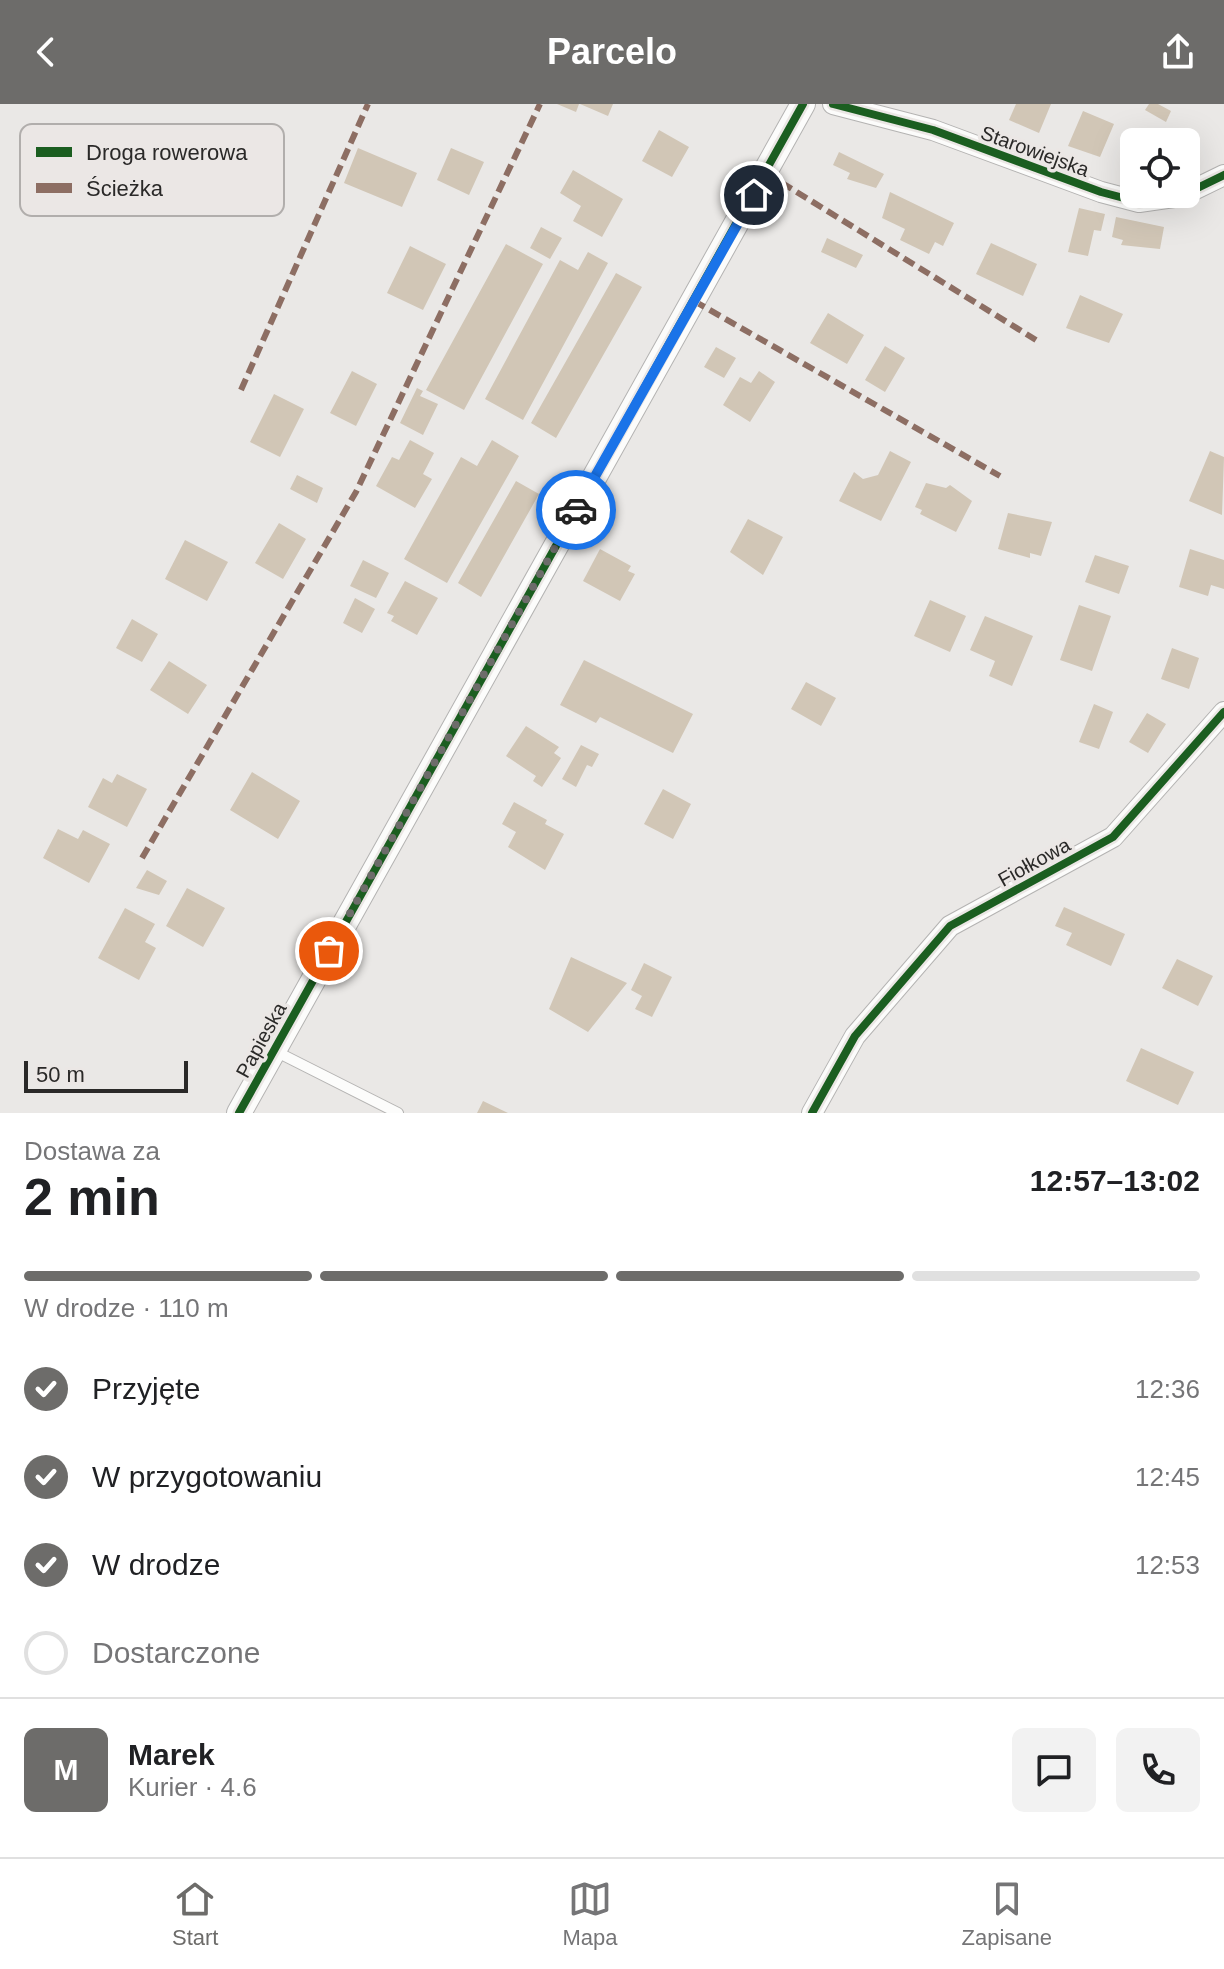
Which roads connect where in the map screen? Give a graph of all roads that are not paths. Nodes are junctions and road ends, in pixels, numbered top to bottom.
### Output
1 (803, 104) edge
2 (833, 104) edge
3 (1224, 175) edge
4 (1224, 712) edge
5 (274, 1050) junction
6 (239, 1113) edge
7 (398, 1113) edge
8 (812, 1113) edge

1 - 5 street, Papieska
2 - 3 street, Starowiejska
4 - 8 street, Fiołkowa
5 - 6 street, Papieska
5 - 7 lane

